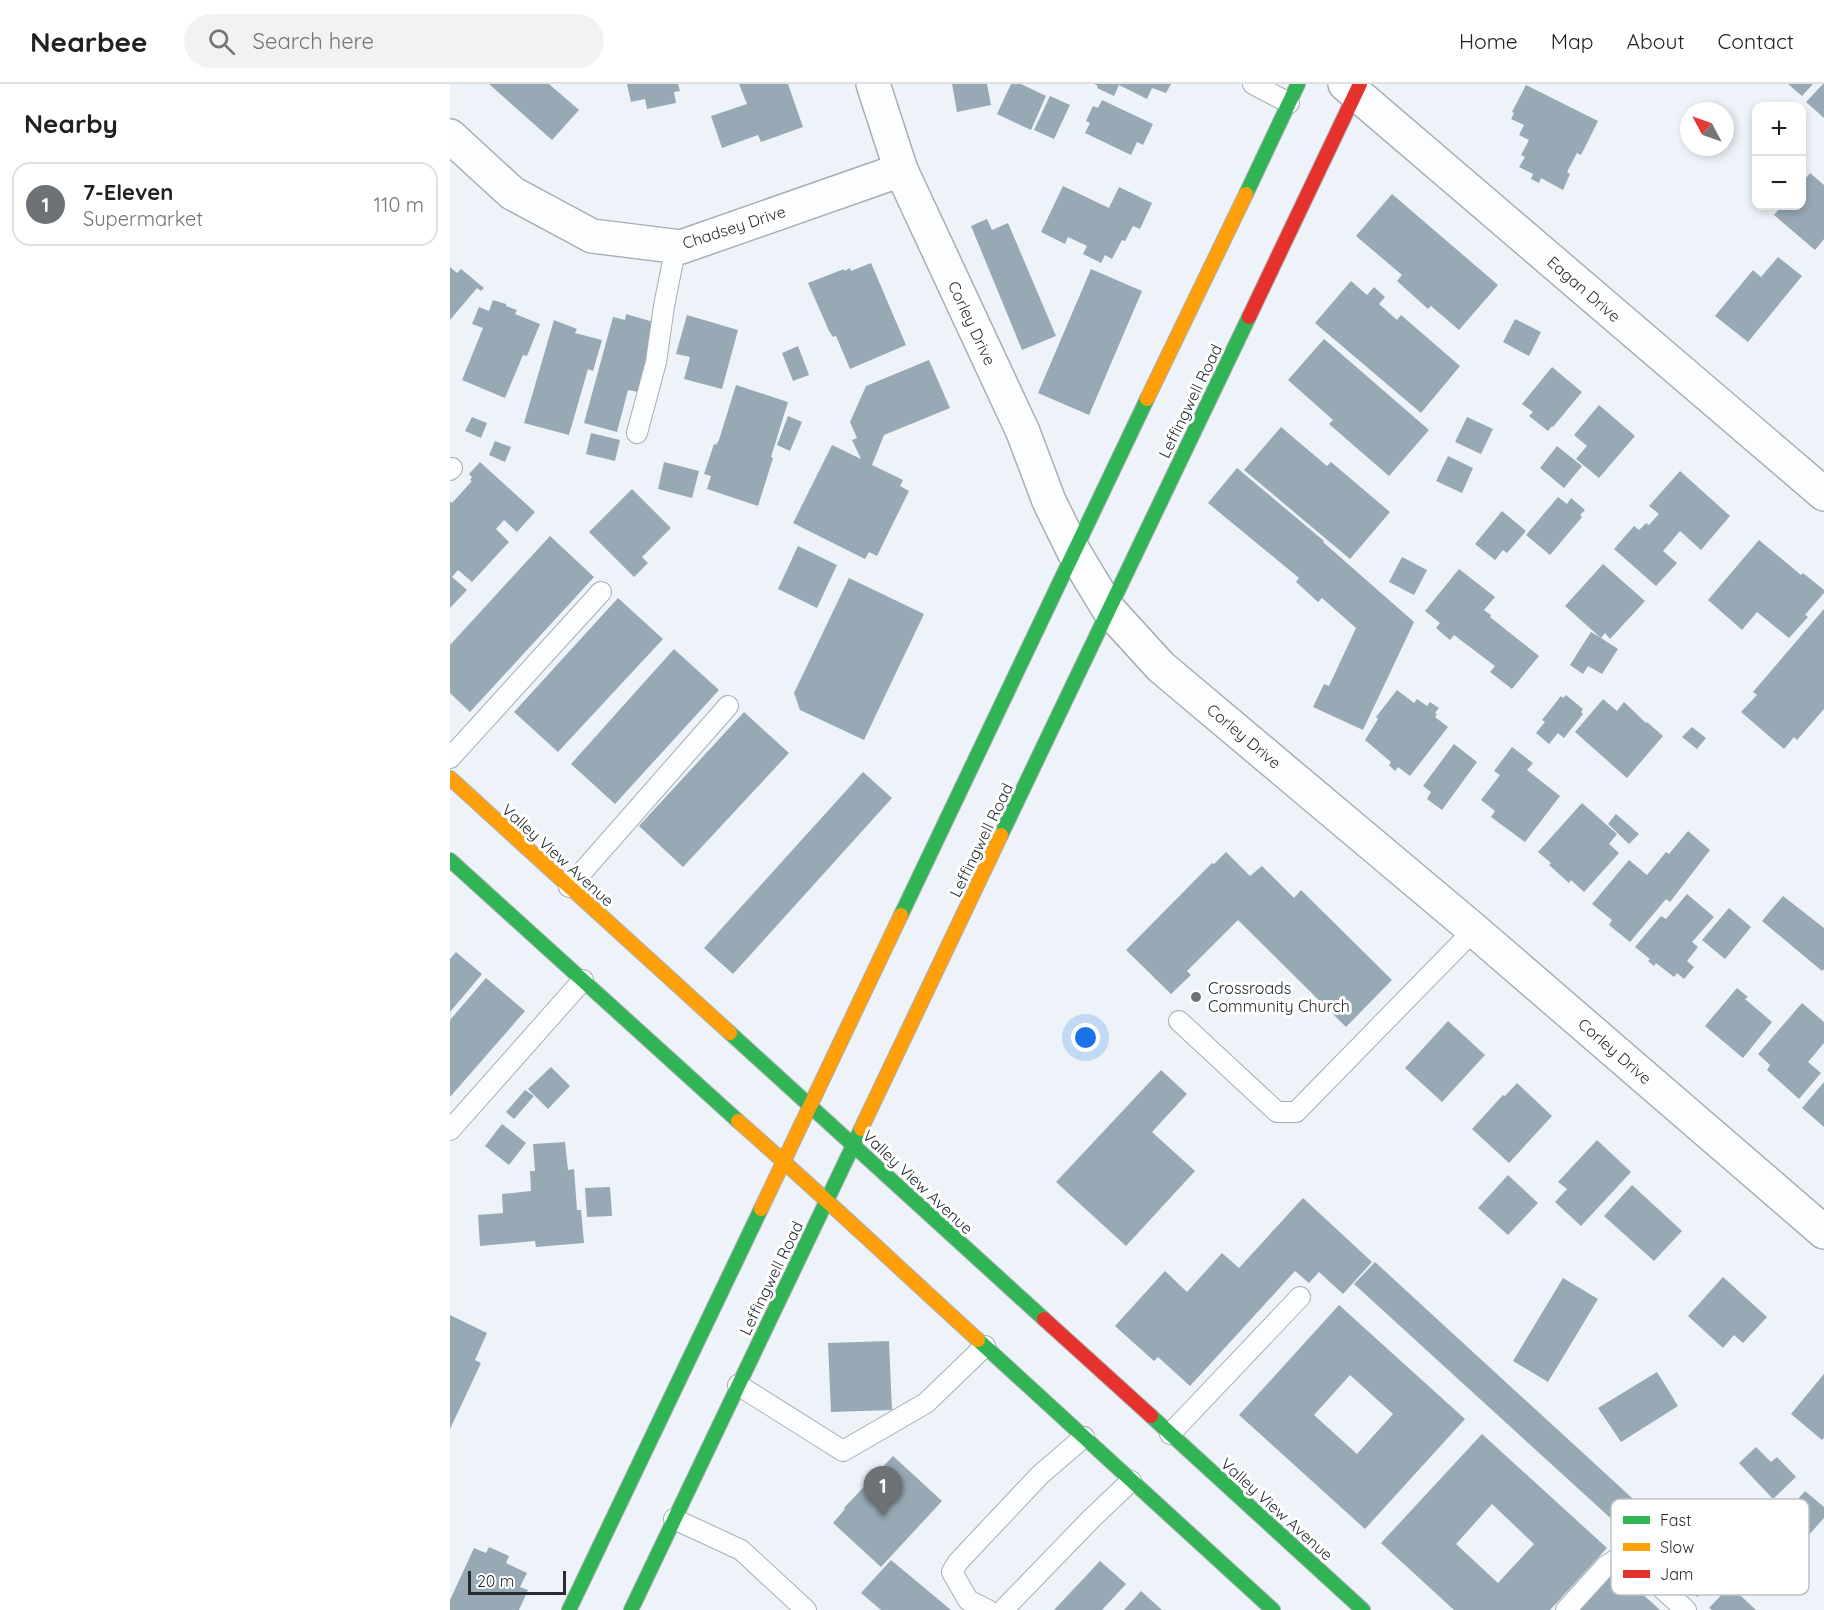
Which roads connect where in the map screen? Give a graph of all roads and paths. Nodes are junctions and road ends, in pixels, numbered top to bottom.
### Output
1 (873, 84) edge
2 (1253, 84) edge
3 (1298, 84) edge
4 (1354, 87) edge
5 (1288, 103) junction
6 (450, 136) edge
7 (902, 170) junction
8 (676, 246) junction
9 (637, 433) dead end
10 (1824, 494) edge
11 (1074, 552) junction
12 (601, 592) dead end
13 (1109, 610) junction
14 (728, 706) dead end
15 (450, 758) edge
16 (450, 778) edge
17 (450, 860) edge
18 (568, 887) junction
19 (1474, 930) junction
20 (583, 980) junction
21 (1179, 1022) dead end
22 (809, 1107) junction
23 (450, 1130) edge
24 (853, 1145) junction
25 (783, 1161) junction
26 (827, 1199) junction
27 (1824, 1232) edge
28 (1300, 1297) dead end
29 (985, 1346) junction
30 (738, 1385) junction
31 (1170, 1434) junction
32 (1084, 1437) junction
33 (1131, 1480) junction
34 (674, 1519) junction
35 (1611, 1563) edge
36 (1669, 1595) edge
37 (569, 1610) edge
38 (631, 1610) edge
39 (806, 1610) edge
40 (988, 1610) edge
41 (1003, 1610) edge
42 (1273, 1610) edge
43 (1363, 1610) edge
44 (1566, 1610) edge
45 (1686, 1610) edge

1 - 7 street, Corley Drive
2 - 5 lane
3 - 5 main road
4 - 10 street, Eagan Drive
4 - 13 main road, Leffingwell Road
5 - 11 main road
6 - 8 street, Chadsey Drive
7 - 8 street, Chadsey Drive
7 - 11 street, Corley Drive
8 - 9 lane
11 - 13 street, Corley Drive
11 - 22 main road
12 - 15 lane
13 - 19 street, Corley Drive
13 - 24 main road, Leffingwell Road
14 - 18 lane
16 - 18 main road, Valley View Avenue
17 - 20 main road
18 - 22 main road, Valley View Avenue
19 - 21 lane
19 - 27 street, Corley Drive
20 - 23 lane
20 - 25 main road
22 - 24 main road, Valley View Avenue
22 - 25 main road
24 - 26 main road, Leffingwell Road
24 - 31 main road, Valley View Avenue
25 - 26 main road
25 - 37 main road
26 - 29 main road
26 - 30 main road, Leffingwell Road
28 - 31 lane
29 - 30 lane
29 - 32 main road
30 - 34 main road, Leffingwell Road
31 - 43 main road, Valley View Avenue
32 - 33 main road
32 - 40 lane
33 - 41 lane
33 - 42 main road
34 - 38 main road, Leffingwell Road
34 - 39 lane
35 - 44 lane
36 - 45 lane

